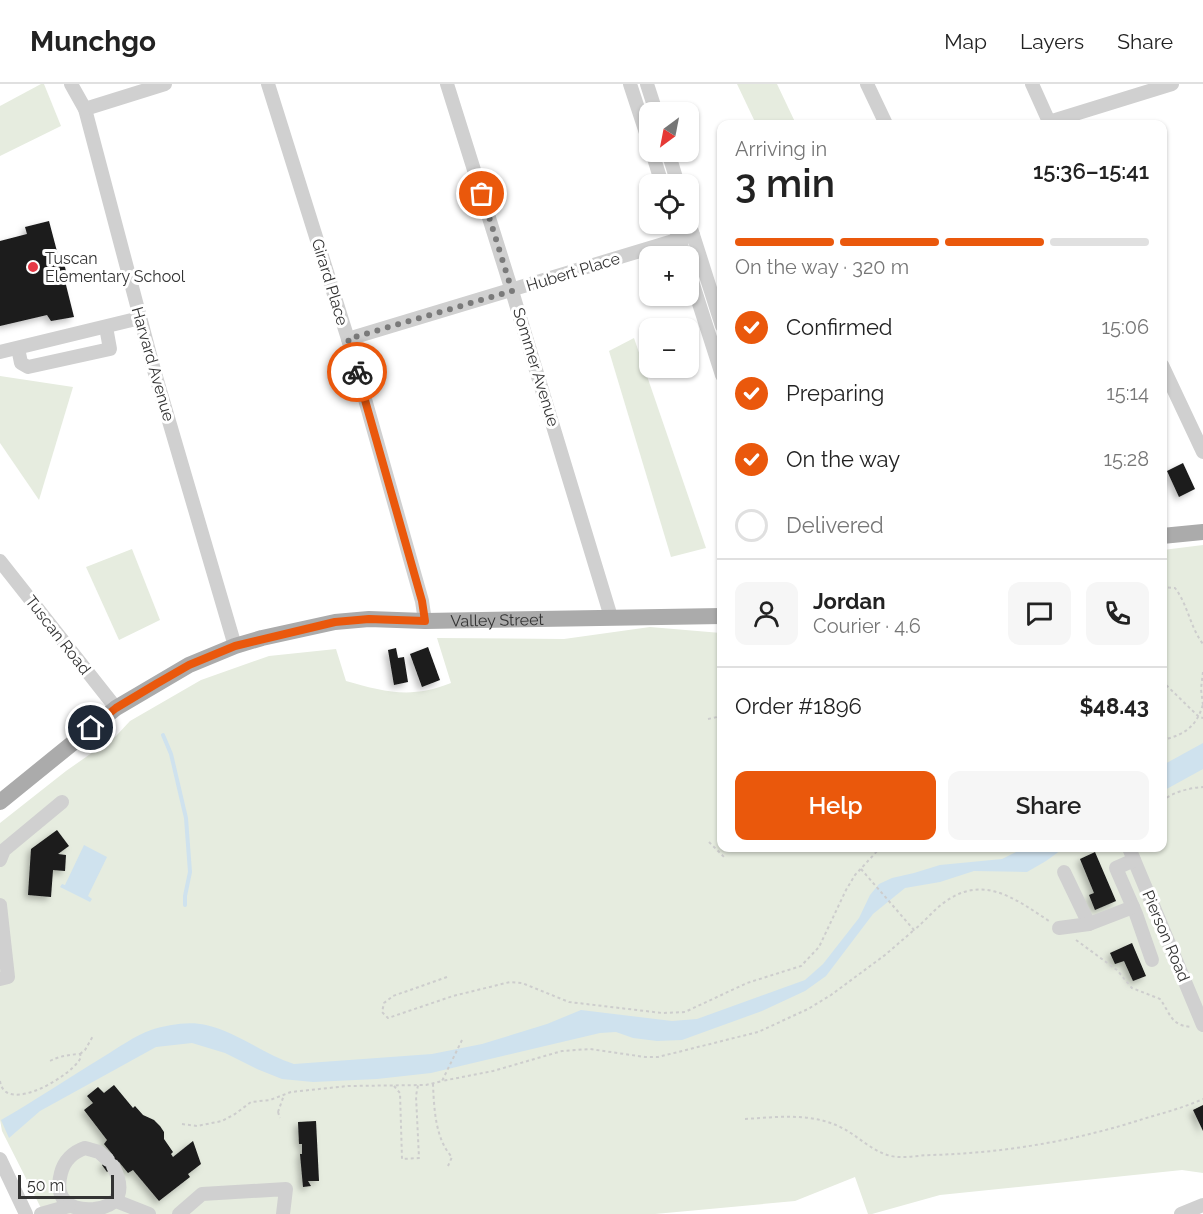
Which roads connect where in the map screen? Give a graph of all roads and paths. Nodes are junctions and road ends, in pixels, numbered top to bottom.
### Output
1 (70, 84) edge
2 (165, 84) edge
3 (268, 84) edge
4 (447, 84) edge
5 (630, 84) edge
6 (647, 84) edge
7 (867, 84) edge
8 (1032, 84) edge
9 (1172, 84) edge
10 (653, 102) edge
11 (85, 109) junction
12 (639, 111) edge
13 (884, 120) edge
14 (1049, 120) edge
15 (1059, 120) edge
16 (678, 234) edge
17 (693, 235) joint
18 (679, 238) junction
19 (682, 246) edge
20 (512, 291) junction
21 (699, 303) edge
22 (717, 310) edge
23 (140, 318) junction
24 (106, 327) junction
25 (348, 339) junction
26 (18, 348) junction
27 (0, 352) edge
28 (717, 359) edge
29 (1167, 376) edge
30 (1203, 452) edge
31 (1203, 531) edge
32 (1167, 535) edge
33 (0, 561) edge
34 (1167, 587) edge
35 (717, 616) edge
36 (611, 617) junction
37 (425, 621) junction
38 (1203, 644) edge
39 (235, 646) junction
40 (1203, 672) edge
41 (1167, 686) edge
42 (1203, 704) edge
43 (116, 708) junction
44 (717, 717) edge
45 (1201, 718) edge
46 (708, 719) dead end
47 (1167, 739) edge
48 (1203, 787) edge
49 (1167, 799) edge
50 (0, 802) edge
51 (62, 802) dead end
52 (710, 842) dead end
53 (717, 849) edge
54 (719, 852) edge
55 (876, 852) edge
56 (1132, 854) edge
57 (726, 859) dead end
58 (0, 860) edge
59 (861, 869) junction
60 (1064, 872) dead end
61 (0, 905) edge
62 (1153, 905) junction
63 (1134, 911) junction
64 (1089, 924) junction
65 (1059, 928) junction
66 (914, 930) junction
67 (1152, 960) dead end
68 (447, 977) dead end
69 (0, 979) edge
70 (1199, 1026) edge
71 (93, 1036) dead end
72 (462, 1040) dead end
73 (80, 1054) junction
74 (48, 1062) dead end
75 (0, 1081) edge
76 (442, 1081) junction
77 (433, 1083) junction
78 (404, 1085) junction
79 (418, 1085) junction
80 (394, 1086) junction
81 (291, 1092) junction
82 (400, 1093) junction
83 (274, 1098) junction
84 (1203, 1099) edge
85 (278, 1112) junction
86 (280, 1118) dead end
87 (745, 1119) dead end
88 (182, 1124) dead end
89 (0, 1160) edge
90 (448, 1166) dead end
91 (116, 1201) junction
92 (1203, 1205) edge
93 (69, 1206) junction
94 (26, 1214) edge
95 (41, 1214) edge
96 (149, 1214) edge
97 (180, 1214) edge
98 (283, 1214) edge
99 (1181, 1214) edge

1 - 11 street, Harvard Avenue
2 - 11 street
3 - 25 street, Girard Place
4 - 20 street, Sommer Avenue
5 - 12 street
6 - 10 street
7 - 13 street
8 - 14 street
9 - 15 street
11 - 23 street, Harvard Avenue
16 - 18 street
17 - 18 street, Hubert Place
17 - 22 street
18 - 19 street
18 - 20 street, Hubert Place
20 - 25 street, Hubert Place
20 - 36 street, Sommer Avenue
21 - 28 street
23 - 24 street
23 - 39 street, Harvard Avenue
24 - 26 street
24 - 26 street
25 - 37 street, Girard Place
26 - 27 street
29 - 30 street
31 - 32 main road
33 - 43 street, Tuscan Road
34 - 38 path
35 - 36 main road, Valley Street
36 - 37 main road, Valley Street
37 - 39 main road, Valley Street
39 - 43 main road, Valley Street
40 - 42 path
41 - 45 path
42 - 45 path
43 - 50 main road, Valley Street
44 - 46 path
45 - 47 path
48 - 49 path
51 - 58 street
52 - 53 path
54 - 57 path
55 - 59 path
56 - 62 street, Pierson Road
56 - 63 street
59 - 66 path
59 - 68 path
60 - 64 street
61 - 69 street
62 - 63 street
62 - 70 street, Pierson Road
63 - 64 street
63 - 67 street
64 - 65 street
65 - 66 path
65 - 70 path
66 - 76 path
71 - 73 path
72 - 76 path
73 - 74 path
73 - 75 path
76 - 77 path
77 - 79 path
77 - 90 path
78 - 79 path
78 - 80 path
78 - 82 path
79 - 82 path
80 - 81 path
80 - 82 path
81 - 83 path
81 - 85 path
83 - 85 path
83 - 88 path
84 - 87 path
85 - 86 path
89 - 94 street
91 - 93 street
91 - 93 street
91 - 96 street
92 - 99 street
93 - 95 street
97 - 98 street

